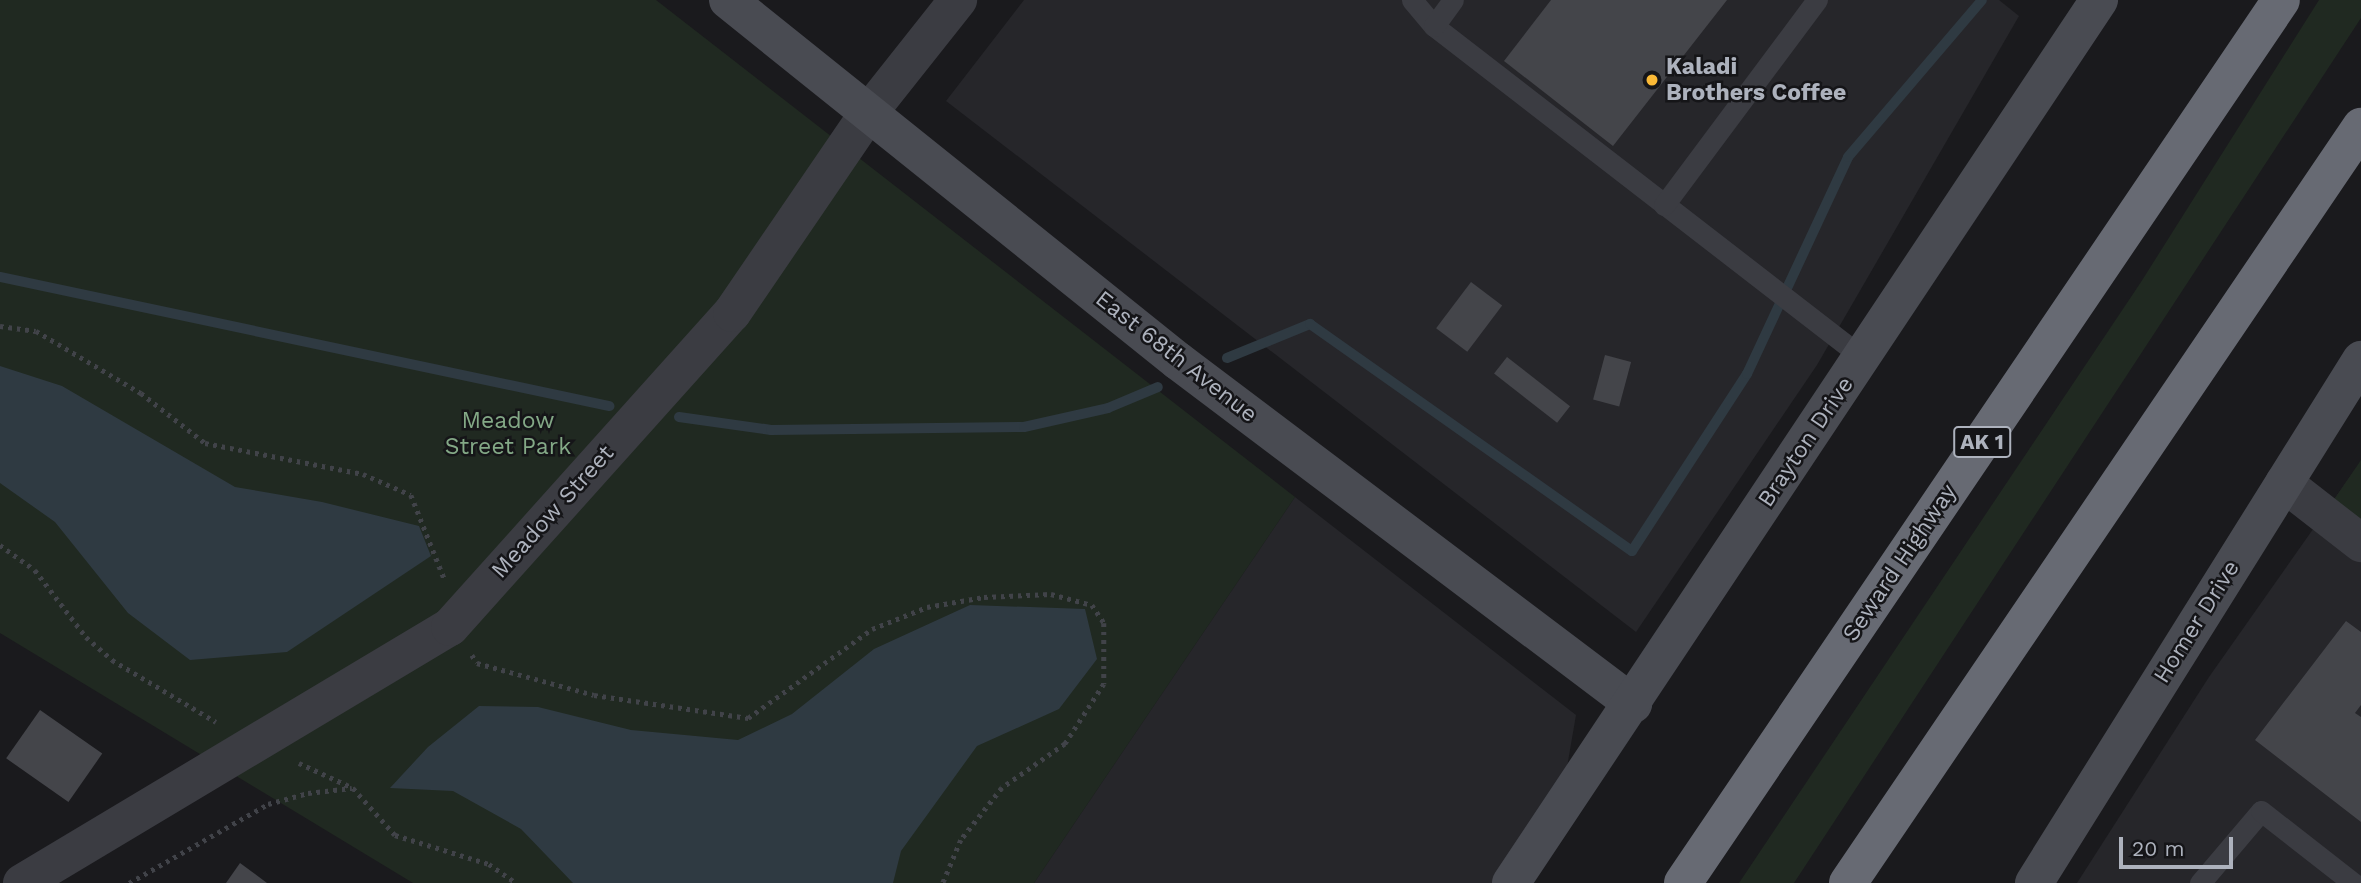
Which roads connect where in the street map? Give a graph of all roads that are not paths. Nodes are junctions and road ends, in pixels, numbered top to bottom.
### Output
1 (728, 0) edge
2 (958, 0) edge
3 (1412, 0) edge
4 (1453, 0) edge
5 (1817, 0) edge
6 (2099, 0) edge
7 (2280, 0) edge
8 (1434, 26) junction
9 (870, 111) junction
10 (2361, 127) edge
11 (1664, 205) junction
12 (1862, 357) junction
13 (2361, 360) edge
14 (2284, 483) junction
15 (2361, 543) edge
16 (1633, 704) junction
17 (22, 883) edge
18 (1511, 883) edge
19 (1684, 883) edge
20 (1848, 883) edge
21 (2034, 883) edge
22 (2200, 883) edge
23 (2353, 883) edge

1 - 9 street, East 68th Avenue
2 - 9 street, Meadow Street
3 - 8 lane
4 - 8 lane
5 - 11 lane
6 - 12 street, Brayton Drive
7 - 19 highway, Seward Highway / AK 1
8 - 11 lane
9 - 16 street, East 68th Avenue
9 - 17 street, Meadow Street
10 - 20 highway
11 - 12 lane
12 - 16 street, Brayton Drive
13 - 14 street, Homer Drive
14 - 15 street
14 - 21 street, Homer Drive
16 - 18 street, Brayton Drive
22 - 23 lane

